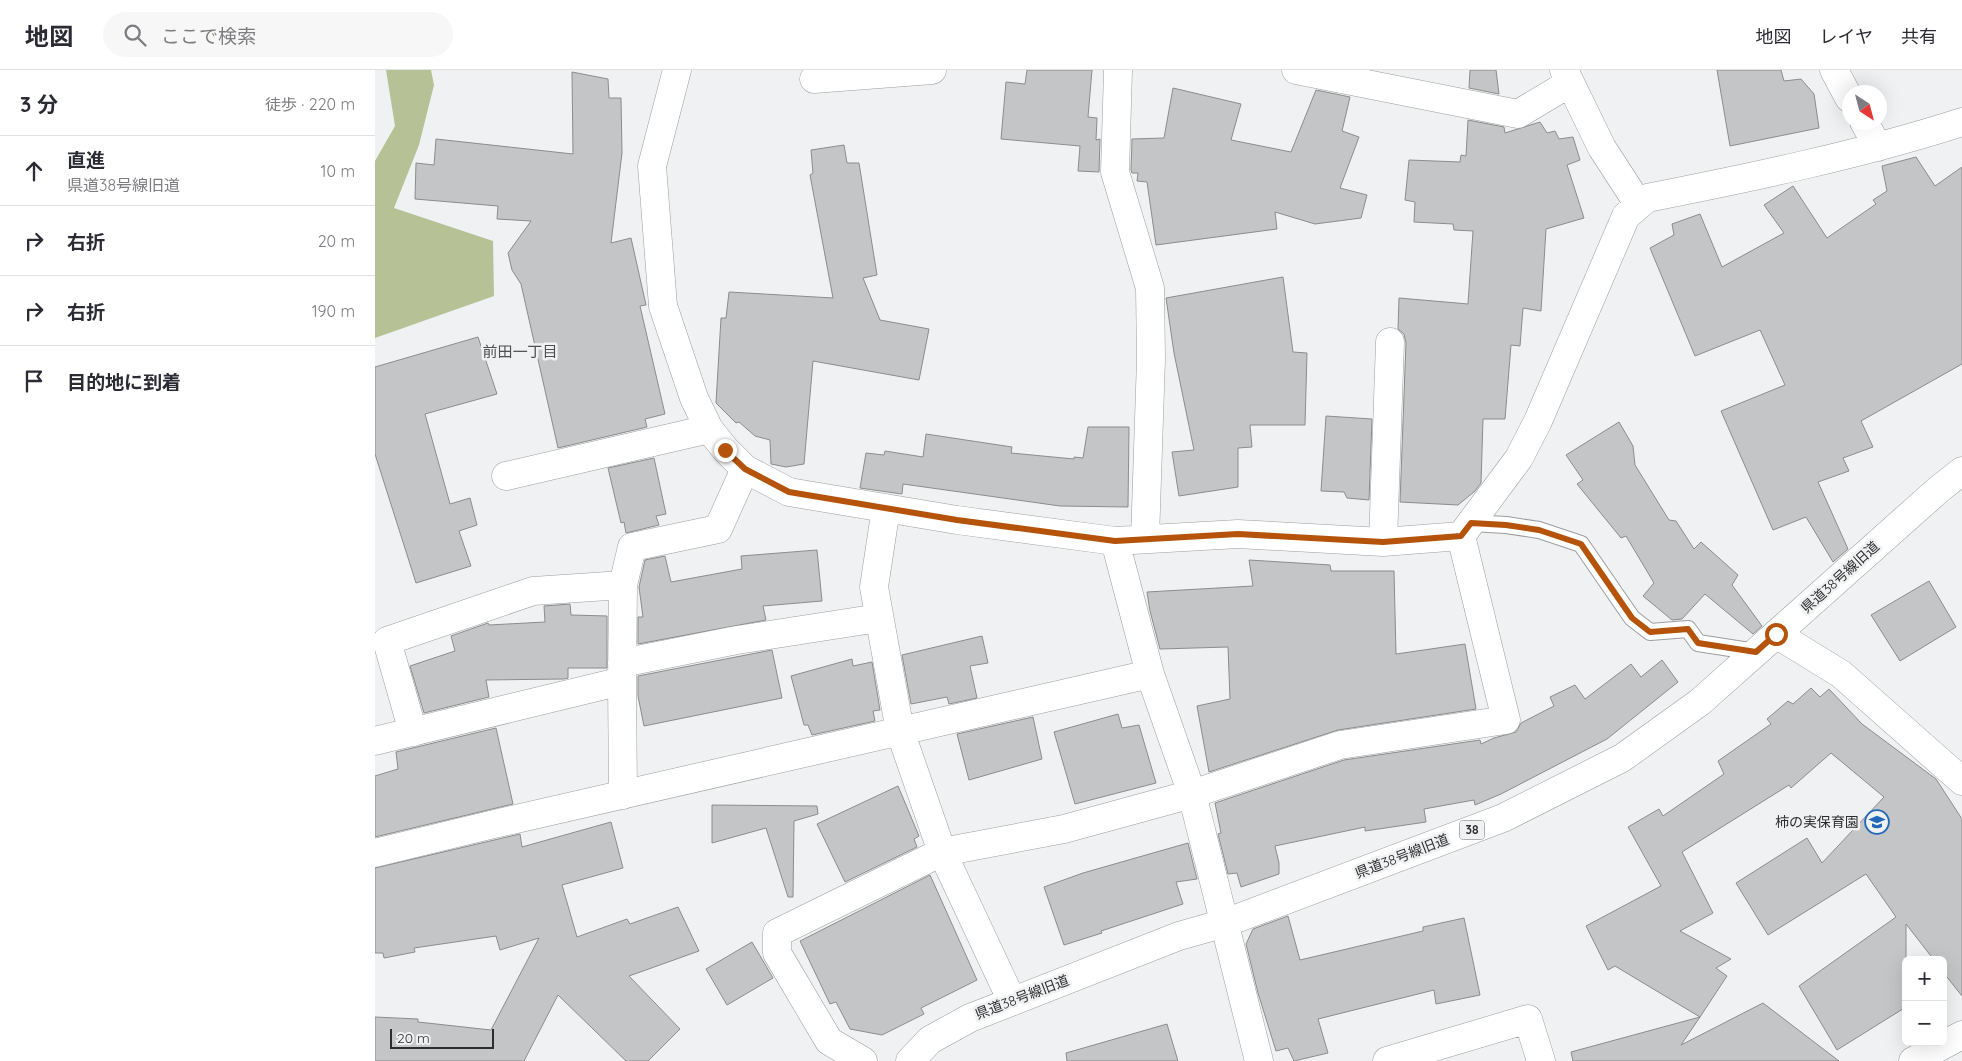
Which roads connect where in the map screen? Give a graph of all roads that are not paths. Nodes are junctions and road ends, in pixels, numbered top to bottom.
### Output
1 (677, 70) edge
2 (932, 70) edge
3 (1118, 70) edge
4 (1296, 70) edge
5 (1834, 70) edge
6 (1567, 76) edge
7 (814, 79) dead end
8 (1842, 85) edge
9 (1962, 122) edge
10 (1868, 130) edge
11 (1878, 147) junction
12 (1639, 205) junction
13 (1390, 342) dead end
14 (709, 429) junction
15 (745, 469) junction
16 (1962, 471) edge
17 (506, 476) dead end
18 (886, 508) junction
19 (1466, 529) junction
20 (1145, 539) junction
21 (1115, 541) junction
22 (1383, 542) junction
23 (623, 585) junction
24 (879, 618) junction
25 (1776, 634) junction
26 (1756, 652) junction
27 (622, 672) junction
28 (1150, 674) junction
29 (900, 731) junction
30 (413, 732) junction
31 (375, 740) edge
32 (1962, 781) edge
33 (623, 794) junction
34 (1193, 794) junction
35 (942, 852) junction
36 (375, 853) edge
37 (1225, 923) junction
38 (1012, 1001) junction
39 (1962, 1036) edge
40 (863, 1061) edge
41 (910, 1061) edge
42 (1259, 1061) edge
43 (1387, 1061) edge
44 (1541, 1061) edge
45 (1913, 1061) edge

1 - 14 street
2 - 7 street
3 - 20 street
4 - 6 street
5 - 8 street
6 - 12 street
9 - 11 street
10 - 11 street
11 - 12 street
12 - 19 street
13 - 22 street
14 - 15 street
14 - 17 street
15 - 18 street
15 - 23 street
16 - 25 street, 県道38号線旧道 / 38
18 - 21 street
18 - 24 street
19 - 22 street
19 - 26 lane
19 - 34 street
20 - 21 street
20 - 22 street
21 - 28 street
23 - 27 street
23 - 30 street
24 - 27 street
24 - 29 street
25 - 26 street, 県道38号線旧道 / 38
25 - 32 street
26 - 37 street, 県道38号線旧道 / 38
27 - 30 street
27 - 33 street
28 - 29 street
28 - 34 street
29 - 33 street
29 - 35 street
30 - 31 street
33 - 36 street
34 - 35 street
34 - 37 street
35 - 38 street
35 - 40 street
37 - 38 street, 県道38号線旧道 / 38
37 - 42 street
38 - 41 street, 県道38号線旧道 / 38
39 - 45 street
43 - 44 street

